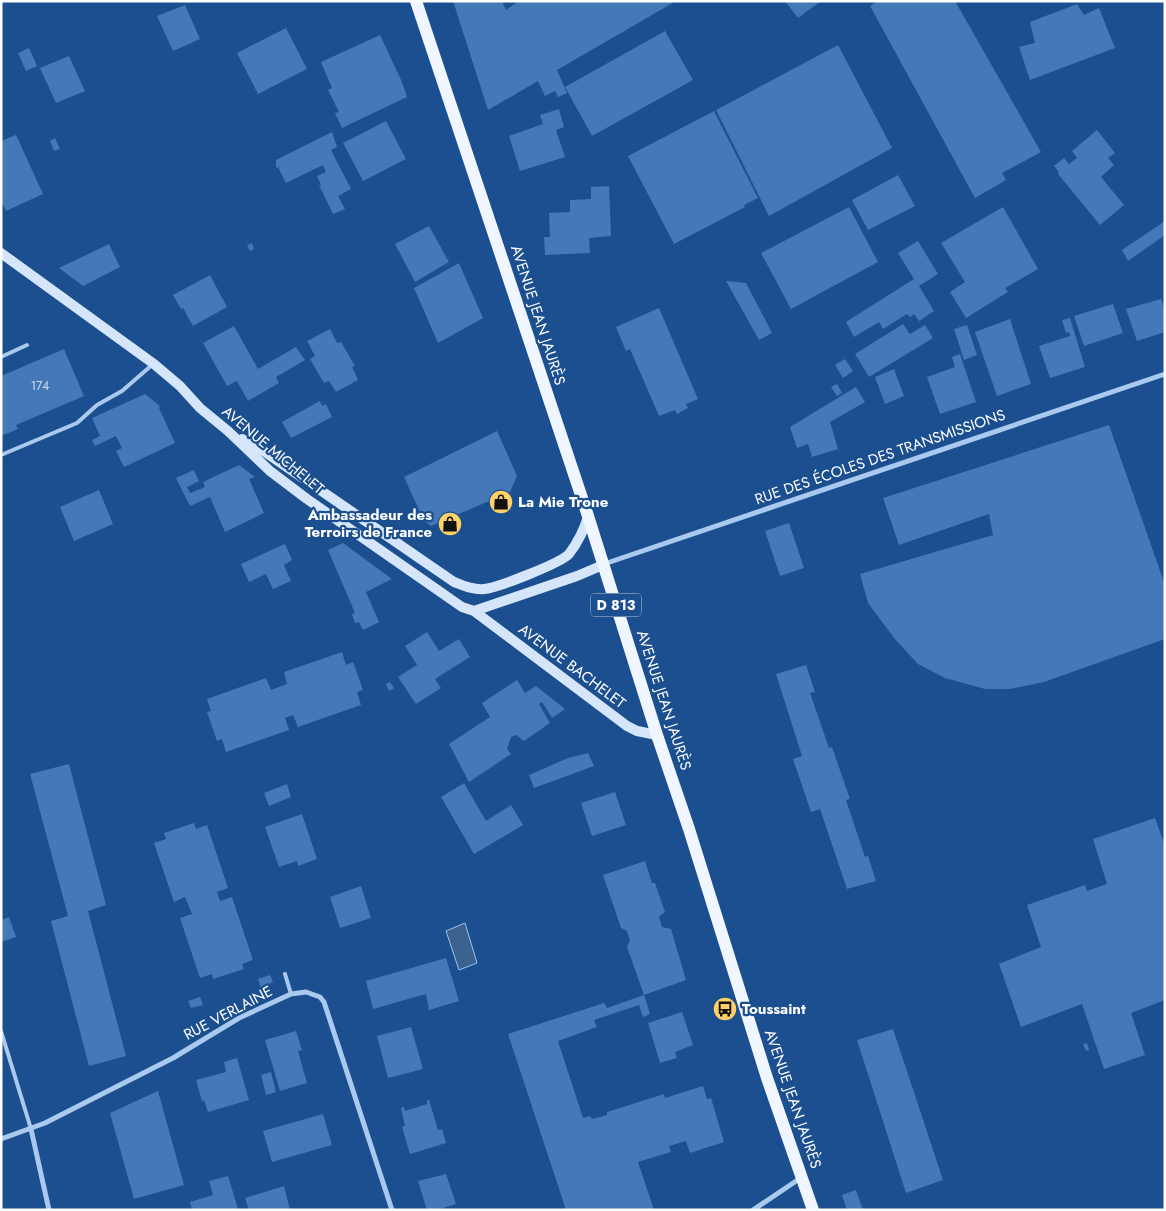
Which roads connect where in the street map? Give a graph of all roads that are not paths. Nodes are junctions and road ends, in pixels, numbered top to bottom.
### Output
1 (416, 1) edge
2 (1, 253) edge
3 (27, 345) dead end
4 (1, 357) edge
5 (154, 364) junction
6 (1165, 374) edge
7 (228, 431) junction
8 (1, 455) edge
9 (588, 516) junction
10 (603, 565) junction
11 (474, 611) junction
12 (657, 735) junction
13 (285, 974) dead end
14 (291, 994) junction
15 (1, 1031) edge
16 (31, 1129) junction
17 (1, 1139) edge
18 (802, 1176) junction
19 (49, 1210) edge
20 (392, 1210) edge
21 (752, 1210) edge
22 (814, 1210) edge

1 - 9 main road, AVENUE JEAN JAURÈS / D 813
2 - 5 street, AVENUE MICHELET
3 - 4 lane
5 - 7 street, AVENUE MICHELET
5 - 8 lane
6 - 10 street, RUE DES ÉCOLES DES TRANSMISSIONS
7 - 9 street
7 - 11 street, AVENUE MICHELET
9 - 10 main road, AVENUE JEAN JAURÈS / D 813
10 - 11 street
10 - 12 main road, AVENUE JEAN JAURÈS / D 813
11 - 12 street, AVENUE BACHELET
12 - 18 main road, AVENUE JEAN JAURÈS / D 813
13 - 14 lane
14 - 16 street, RUE VERLAINE
14 - 20 street, RUE VERLAINE
15 - 16 lane
16 - 17 street, RUE VERLAINE
16 - 19 street
18 - 21 street
18 - 22 main road, AVENUE JEAN JAURÈS / D 813

